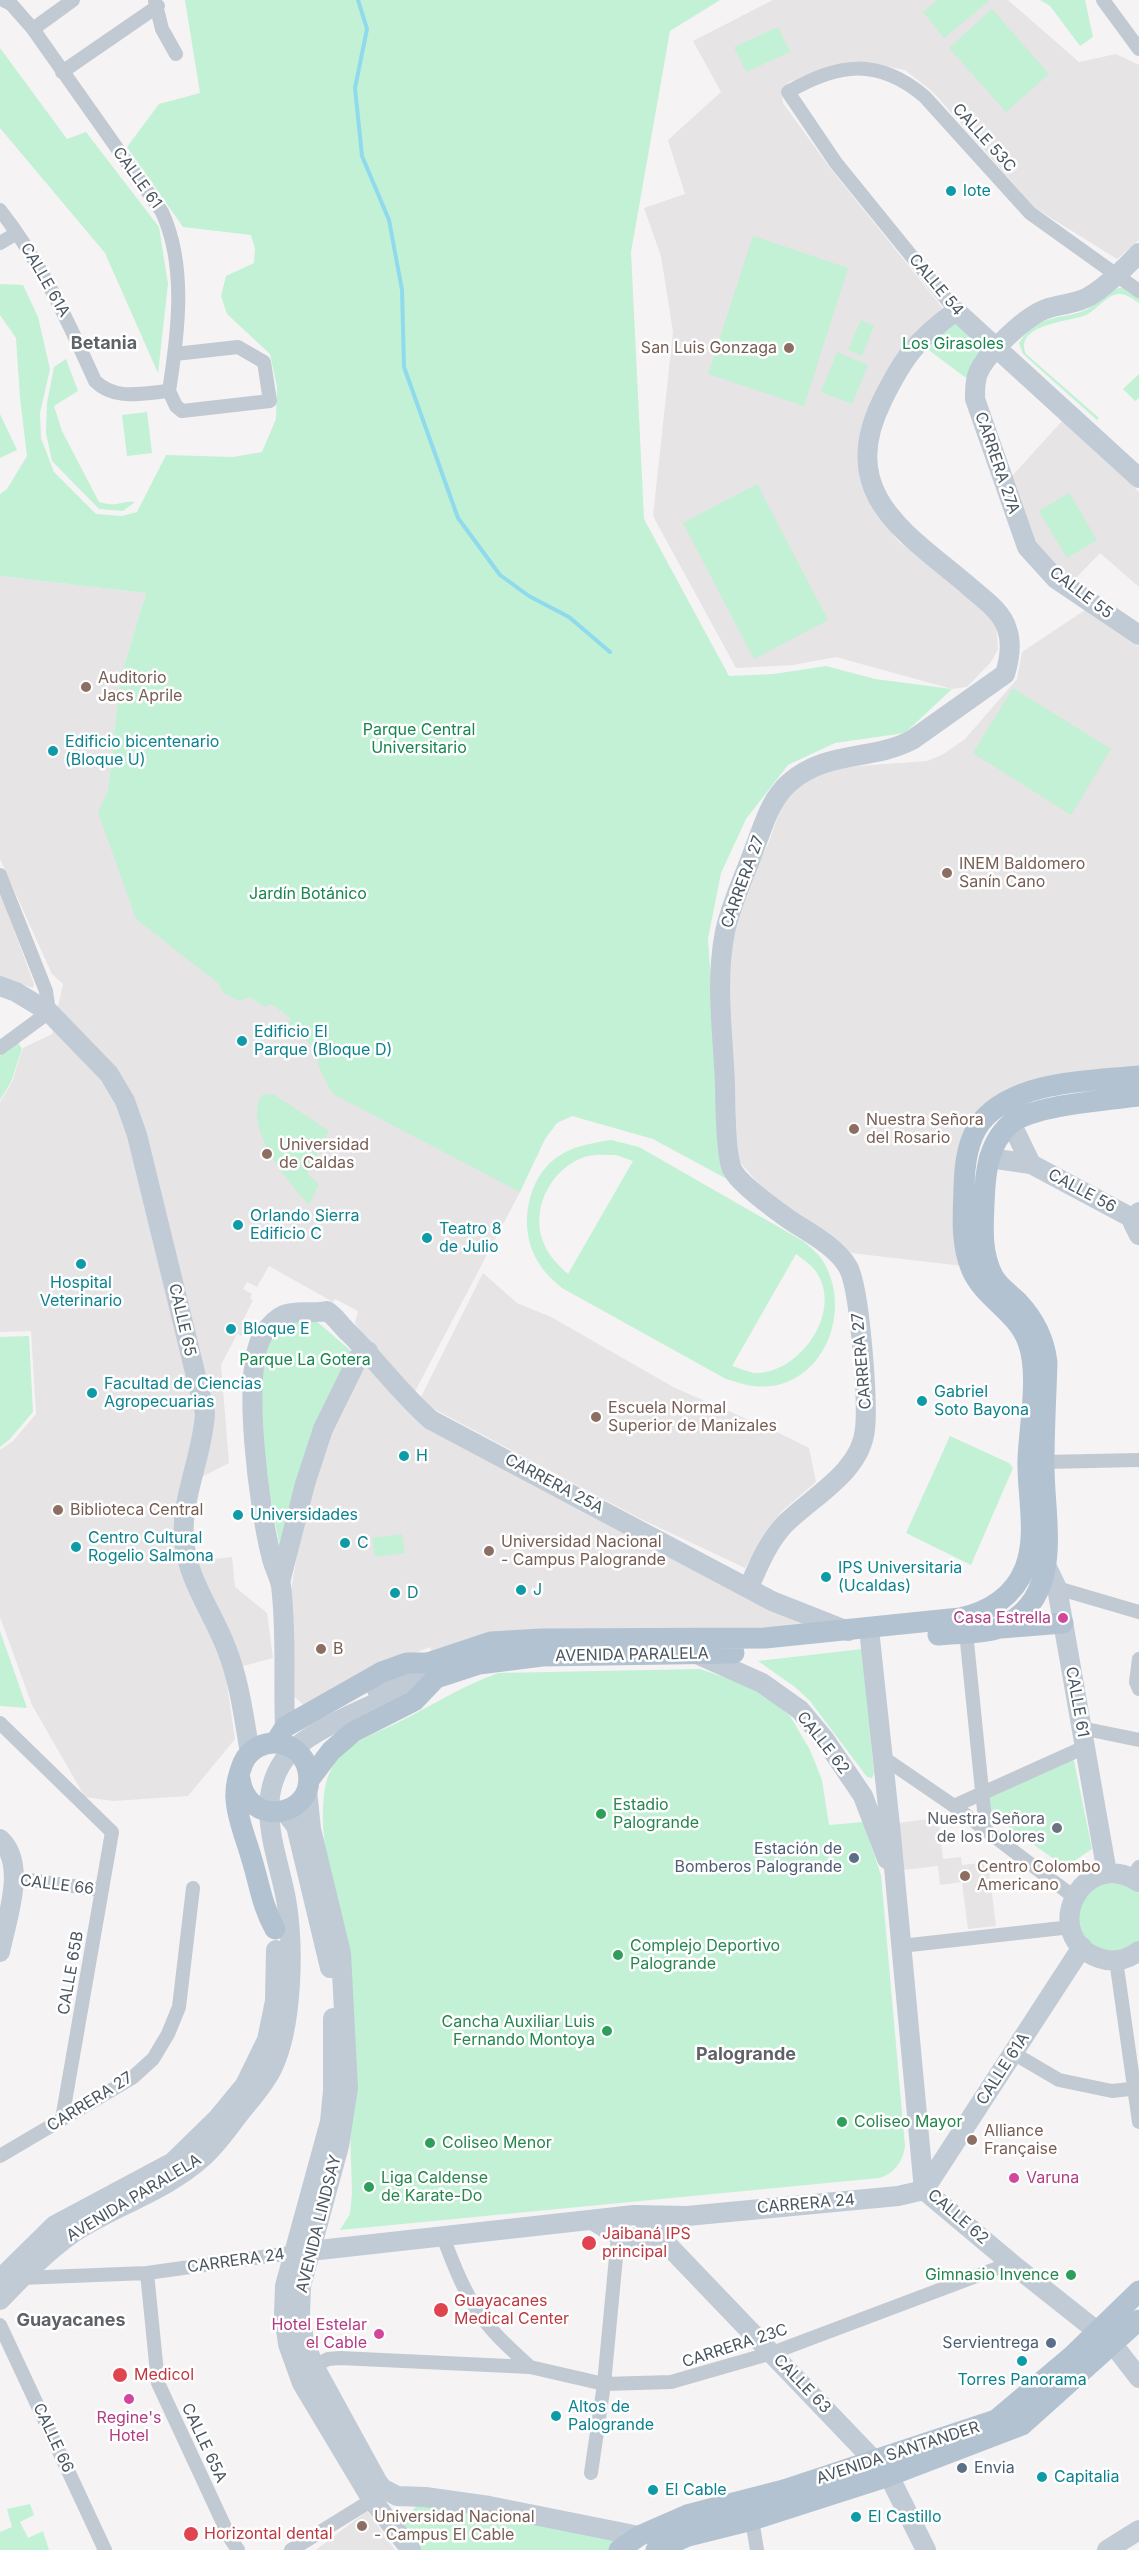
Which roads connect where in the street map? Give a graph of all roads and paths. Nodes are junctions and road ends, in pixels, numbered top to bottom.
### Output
1 (3, 0) edge
2 (74, 0) edge
3 (1103, 0) edge
4 (156, 3) edge
5 (33, 29) junction
6 (1139, 49) edge
7 (176, 54) dead end
8 (62, 72) junction
9 (788, 92) joint
10 (0, 210) edge
11 (17, 232) junction
12 (0, 243) edge
13 (1139, 253) edge
14 (1117, 276) junction
15 (1139, 291) edge
16 (956, 311) junction
17 (996, 348) junction
18 (175, 354) junction
19 (169, 391) junction
20 (1139, 478) edge
21 (1027, 547) joint
22 (1139, 635) edge
23 (0, 875) edge
24 (0, 986) edge
25 (49, 1012) junction
26 (0, 1048) edge
27 (1139, 1076) edge
28 (1139, 1096) edge
29 (1011, 1123) junction
30 (989, 1158) junction
31 (1031, 1164) junction
32 (1137, 1222) edge
33 (368, 1351) junction
34 (1139, 1460) edge
35 (1044, 1462) junction
36 (1031, 1535) junction
37 (1046, 1565) junction
38 (280, 1582) junction
39 (749, 1587) junction
40 (1057, 1588) junction
41 (1139, 1612) edge
42 (1063, 1623) junction
43 (1000, 1628) junction
44 (848, 1631) junction
45 (966, 1632) junction
46 (870, 1636) junction
47 (697, 1654) junction
48 (1139, 1659) edge
49 (432, 1671) junction
50 (1139, 1689) edge
51 (285, 1693) junction
52 (309, 1713) junction
53 (0, 1723) edge
54 (1083, 1737) junction
55 (1139, 1740) edge
56 (271, 1742) junction
57 (881, 1756) junction
58 (240, 1779) junction
59 (308, 1780) junction
60 (981, 1794) junction
61 (863, 1796) junction
62 (887, 1802) junction
63 (954, 1806) junction
64 (280, 1812) junction
65 (986, 1830) junction
66 (0, 1839) edge
67 (1107, 1873) junction
68 (1137, 1875) edge
69 (14, 1878) junction
70 (895, 1882) junction
71 (193, 1888) dead end
72 (102, 1890) junction
73 (1074, 1897) junction
74 (1071, 1928) junction
75 (275, 1929) junction
76 (901, 1946) junction
77 (1082, 1947) junction
78 (1139, 1951) edge
79 (0, 1952) edge
80 (1116, 1960) junction
81 (1013, 2053) junction
82 (1137, 2089) edge
83 (62, 2120) junction
84 (1139, 2122) edge
85 (0, 2156) edge
86 (924, 2190) junction
87 (633, 2215) junction
88 (687, 2216) junction
89 (594, 2221) junction
90 (658, 2234) junction
91 (618, 2236) junction
92 (443, 2237) junction
93 (301, 2252) junction
94 (1011, 2263) junction
95 (147, 2273) junction
96 (21, 2278) junction
97 (0, 2279) edge
98 (1139, 2291) edge
99 (0, 2300) edge
100 (1139, 2320) edge
101 (0, 2325) edge
102 (1104, 2337) junction
103 (772, 2353) junction
104 (314, 2366) junction
105 (530, 2367) junction
106 (1139, 2378) edge
107 (604, 2384) junction
108 (883, 2469) junction
109 (591, 2473) dead end
110 (426, 2496) junction
111 (372, 2500) junction
112 (752, 2520) junction
113 (1139, 2530) edge
114 (639, 2536) junction
115 (690, 2543) edge
116 (407, 2544) edge
117 (1122, 2544) edge
118 (105, 2550) edge
119 (238, 2550) edge
120 (291, 2550) edge
121 (619, 2550) edge
122 (656, 2550) edge
123 (757, 2550) edge
124 (926, 2550) edge

1 - 5 street, CALLE 61
2 - 5 street
3 - 6 street
4 - 7 street
4 - 8 street
5 - 8 street, CALLE 61
8 - 18 street, CALLE 61
9 - 14 street, CALLE 53C
9 - 16 street, CALLE 54
10 - 11 street, CALLE 61A
11 - 12 street
11 - 19 street, CALLE 61A
13 - 14 street, CARRERA 27A
14 - 15 street, CALLE 53C
14 - 17 street, CARRERA 27A
16 - 17 street, CALLE 54
16 - 39 street, CARRERA 27
17 - 20 street, CALLE 54
17 - 21 street, CARRERA 27A
18 - 19 street, CALLE 61
18 - 19 street
21 - 22 street, CALLE 55
23 - 25 street
24 - 25 street, CALLE 65
25 - 26 street
25 - 56 street, CALLE 65
27 - 36 main road, AVENIDA PARALELA
28 - 29 main road
29 - 30 main road, AVENIDA PARALELA
29 - 31 street, CALLE 56
30 - 31 street, CALLE 56
30 - 35 main road, AVENIDA PARALELA
31 - 32 street, CALLE 56
33 - 38 street
33 - 38 street, CARRERA 25A
33 - 39 street, CARRERA 25A
34 - 35 street
35 - 37 main road, AVENIDA PARALELA
36 - 37 street, CALLE 61
36 - 46 main road, AVENIDA PARALELA
37 - 40 street, CALLE 61
37 - 43 main road, AVENIDA PARALELA
38 - 51 street
39 - 44 street, CARRERA 25A
40 - 41 street
40 - 42 street, CALLE 61
42 - 43 main road
42 - 54 street, CALLE 61
43 - 45 main road, AVENIDA PARALELA
44 - 46 main road, AVENIDA PARALELA
44 - 49 main road, AVENIDA PARALELA
45 - 46 main road, AVENIDA PARALELA
45 - 60 street
46 - 47 main road, AVENIDA PARALELA
46 - 57 street, CALLE 62
47 - 49 main road, AVENIDA PARALELA
47 - 61 street, CALLE 62
48 - 50 street
49 - 52 main road
49 - 59 main road
49 - 75 street, AVENIDA PARALELA
49 - 96 street, AVENIDA PARALELA
51 - 52 street
51 - 56 street
52 - 56 main road
53 - 72 street, CALLE 65B
54 - 55 street
54 - 60 street
54 - 67 street, CALLE 61
56 - 58 main road
56 - 59 main road
57 - 62 street, CALLE 62
57 - 63 street
58 - 64 main road
58 - 75 main road
59 - 64 main road
59 - 93 street, AVENIDA LINDSAY
60 - 63 street
60 - 65 street
61 - 62 street
61 - 70 street, CALLE 62
62 - 70 street, CALLE 62
63 - 65 street
64 - 93 street, AVENIDA LINDSAY
65 - 73 street
66 - 69 street
67 - 68 street
67 - 73 street
69 - 72 street, CALLE 66
69 - 79 street, CALLE 66
70 - 76 street, CALLE 62
71 - 83 street, CARRERA 27
72 - 83 street, CALLE 65B
73 - 74 street
74 - 76 street
74 - 77 street
75 - 97 street, AVENIDA PARALELA
76 - 86 street, CALLE 62
77 - 80 street
77 - 81 street, CALLE 61A
78 - 80 street
80 - 82 street
81 - 82 street
81 - 86 street, CALLE 61A
82 - 84 street
83 - 85 street, CARRERA 27
86 - 88 street, CARRERA 24
86 - 94 street, CALLE 62
87 - 88 street, CARRERA 24
87 - 89 street, CARRERA 24
87 - 90 street, CALLE 63
87 - 91 street
88 - 90 street, CARRERA 24
89 - 91 street
89 - 92 street, CARRERA 24
90 - 91 street, CARRERA 24
90 - 103 street, CALLE 63
91 - 107 street
92 - 93 street, CARRERA 24
92 - 105 street
93 - 95 street, CARRERA 24
93 - 104 street, AVENIDA LINDSAY
93 - 111 street, AVENIDA LINDSAY
94 - 102 street, CALLE 62
94 - 103 street, CARRERA 23C
95 - 96 street, CARRERA 24
95 - 119 street, CALLE 65A
96 - 99 street, AVENIDA PARALELA
98 - 102 main road, AVENIDA SANTANDER
100 - 102 main road, AVENIDA SANTANDER
101 - 118 street, CALLE 66
102 - 106 street, CALLE 62
102 - 108 main road, AVENIDA SANTANDER
103 - 107 street, CARRERA 23C
103 - 108 street, CALLE 63
104 - 105 street, CARRERA 23C
104 - 110 street, AVENIDA LINDSAY
105 - 107 street, CARRERA 23C
107 - 109 street
108 - 112 main road, AVENIDA SANTANDER
108 - 114 main road, AVENIDA SANTANDER
108 - 124 street, CALLE 63
110 - 114 street, AVENIDA LINDSAY
110 - 116 street
111 - 116 street, AVENIDA LINDSAY
111 - 120 street
112 - 115 main road, AVENIDA SANTANDER
112 - 123 street
113 - 117 street
114 - 121 main road, AVENIDA SANTANDER
115 - 122 main road, AVENIDA SANTANDER

